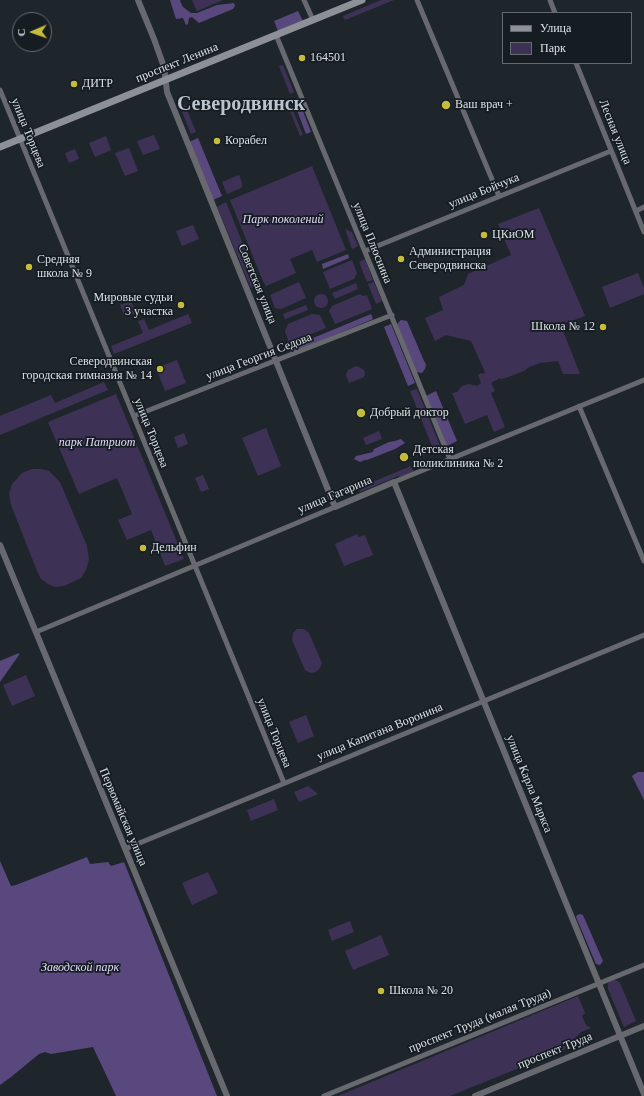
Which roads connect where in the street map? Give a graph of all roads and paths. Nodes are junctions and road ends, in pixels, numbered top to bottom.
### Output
1 (138, 0) edge
2 (304, 0) edge
3 (362, 0) edge
4 (417, 0) edge
5 (550, 0) edge
6 (555, 12) edge
7 (313, 20) junction
8 (276, 34) junction
9 (576, 64) edge
10 (165, 80) junction
11 (0, 90) edge
12 (20, 139) junction
13 (0, 147) edge
14 (611, 151) junction
15 (499, 196) junction
16 (644, 207) edge
17 (636, 211) junction
18 (644, 232) edge
19 (365, 251) junction
20 (392, 316) junction
21 (276, 361) junction
22 (644, 380) edge
23 (579, 406) junction
24 (134, 416) junction
25 (450, 459) junction
26 (394, 482) junction
27 (335, 507) junction
28 (0, 545) edge
29 (644, 561) edge
30 (195, 565) junction
31 (36, 632) junction
32 (644, 635) edge
33 (483, 701) junction
34 (284, 783) junction
35 (125, 849) junction
36 (644, 965) edge
37 (598, 983) junction
38 (644, 1026) edge
39 (620, 1036) junction
40 (644, 1094) edge
41 (227, 1096) edge
42 (324, 1096) edge
43 (475, 1096) edge

1 - 10 street, Советская улица
2 - 7 street
3 - 7 main road, проспект Ленина
4 - 15 street
5 - 6 street
7 - 8 main road, проспект Ленина
8 - 10 main road, проспект Ленина
8 - 19 street, улица Плюснина
9 - 14 street, Лесная улица
10 - 12 main road, проспект Ленина
10 - 21 street, Советская улица
11 - 12 street, улица Торцева
12 - 13 main road, проспект Ленина
12 - 24 street, улица Торцева
14 - 15 street, улица Бойчука
14 - 17 street, Лесная улица
15 - 19 street, улица Бойчука
16 - 17 street
17 - 18 street, Лесная улица
19 - 20 street, улица Плюснина
20 - 21 street, улица Георгия Седова
20 - 25 street, улица Плюснина
21 - 24 street, улица Георгия Седова
21 - 27 street, Советская улица
22 - 23 street, улица Гагарина
23 - 25 street, улица Гагарина
23 - 29 street
24 - 30 street, улица Торцева
25 - 26 street, улица Гагарина
26 - 27 street, улица Гагарина
26 - 33 street, улица Карла Маркса
27 - 30 street, улица Гагарина
28 - 31 street, Первомайская улица
30 - 31 street, улица Гагарина
30 - 34 street, улица Торцева
31 - 35 street, Первомайская улица
32 - 33 street, улица Капитана Воронина
33 - 34 street, улица Капитана Воронина
33 - 37 street, улица Карла Маркса
34 - 35 street, улица Капитана Воронина
35 - 41 street, Первомайская улица
36 - 37 street, проспект Труда (малая Труда)
37 - 39 street, улица Карла Маркса
37 - 42 street, проспект Труда (малая Труда)
38 - 39 street, проспект Труда
39 - 40 street, улица Карла Маркса
39 - 43 street, проспект Труда

